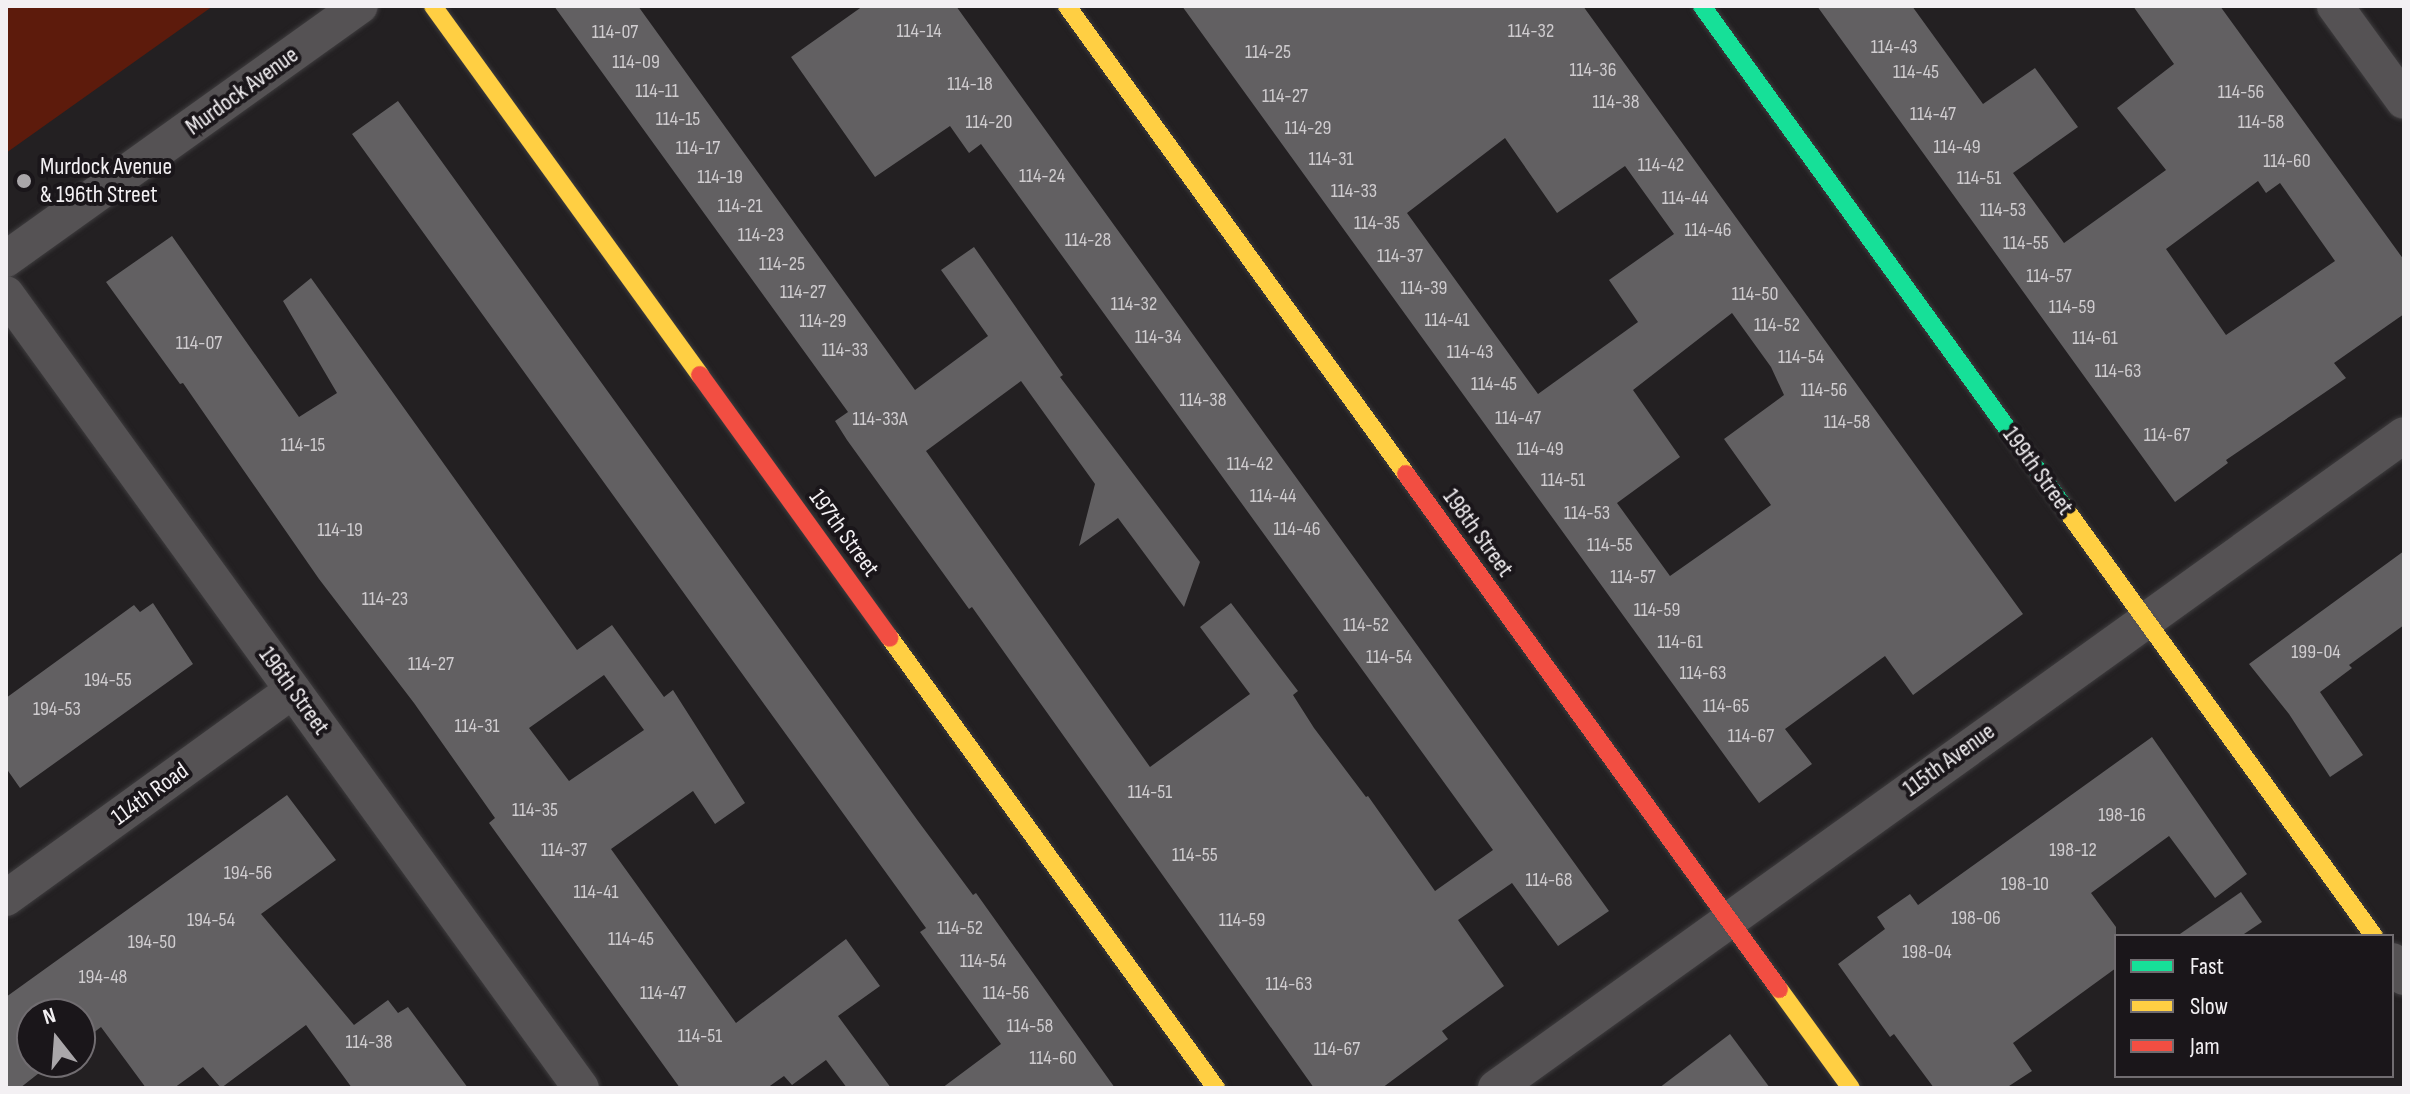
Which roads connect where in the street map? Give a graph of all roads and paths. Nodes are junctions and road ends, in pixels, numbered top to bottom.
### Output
1 (360, 6) edge
2 (433, 6) edge
3 (1067, 6) edge
4 (1702, 6) edge
5 (2335, 6) edge
6 (2404, 101) edge
7 (6, 259) edge
8 (6, 294) edge
9 (2404, 435) edge
10 (2145, 619) junction
11 (293, 690) junction
12 (6, 898) edge
13 (1728, 919) junction
14 (2373, 934) edge
15 (581, 1088) edge
16 (1216, 1088) edge
17 (1496, 1088) edge
18 (1851, 1088) edge

1 - 7 street, Murdock Avenue
2 - 16 street, 197th Street
3 - 13 street, 198th Street
4 - 10 street, 199th Street
5 - 6 street
8 - 11 street, 196th Street
9 - 10 street, 115th Avenue
10 - 13 street, 115th Avenue
10 - 14 street, 199th Street
11 - 12 street, 114th Road
11 - 15 street, 196th Street
13 - 17 street, 115th Avenue
13 - 18 street, 198th Street

